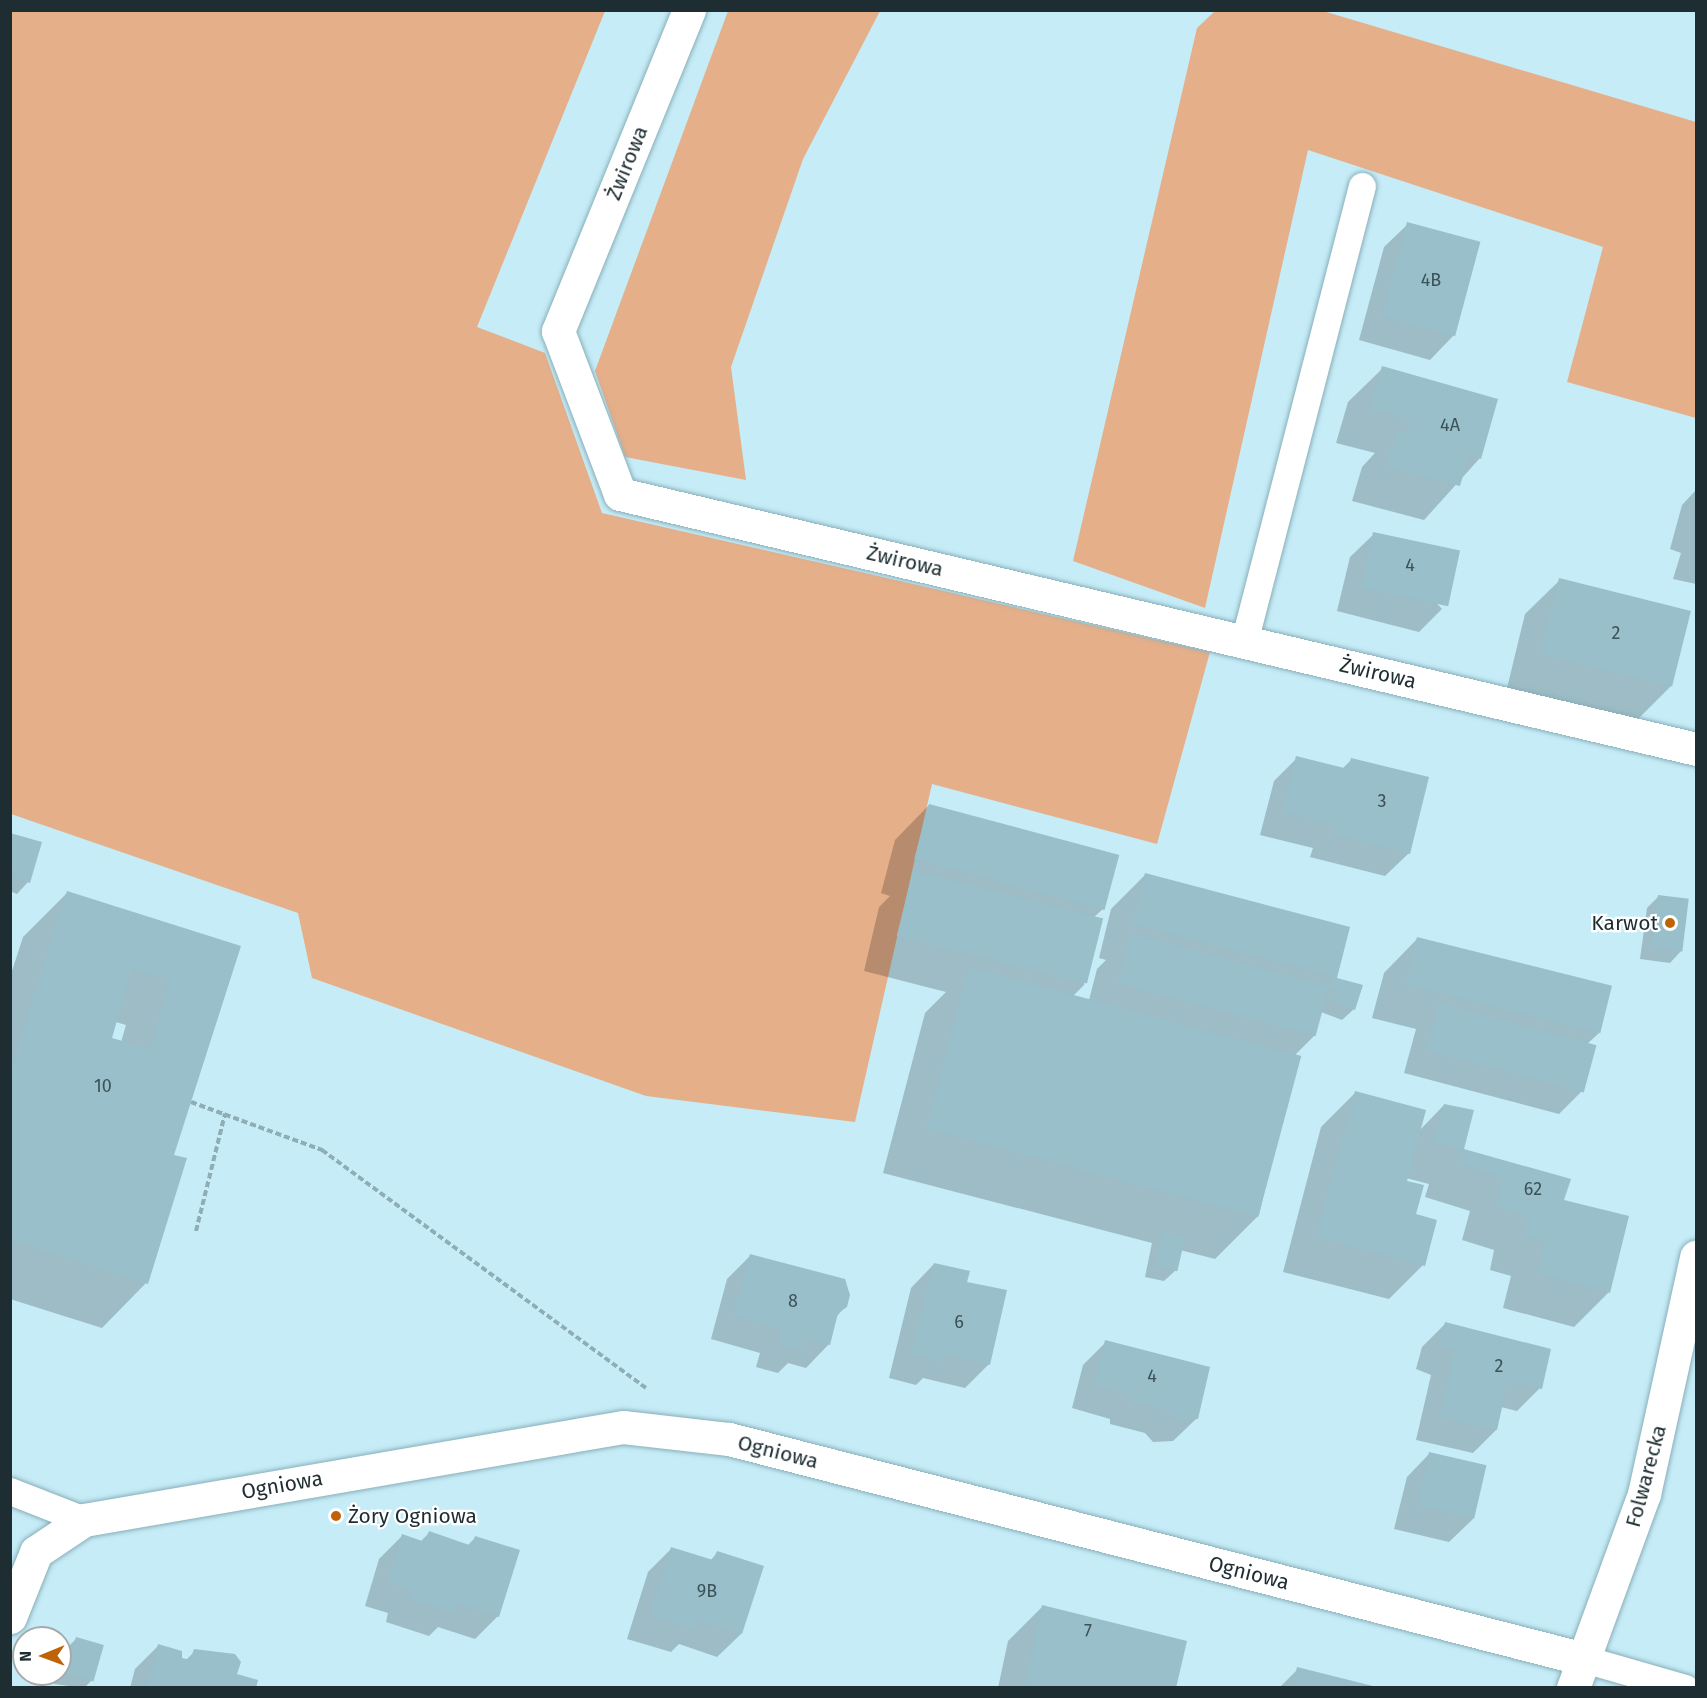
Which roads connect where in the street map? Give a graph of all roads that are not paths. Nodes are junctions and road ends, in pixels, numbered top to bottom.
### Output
1 (689, 10) edge
2 (1362, 186) dead end
3 (1244, 642) junction
4 (1696, 748) edge
5 (1696, 1257) edge
6 (10, 1491) edge
7 (84, 1520) junction
8 (10, 1617) edge
9 (1579, 1673) edge
10 (1685, 1688) edge

1 - 3 street, Żwirowa
2 - 3 lane
3 - 4 street, Żwirowa
5 - 9 street, Folwarecka
6 - 7 lane
7 - 8 street, Ogniowa
7 - 9 street, Ogniowa
9 - 10 lane

